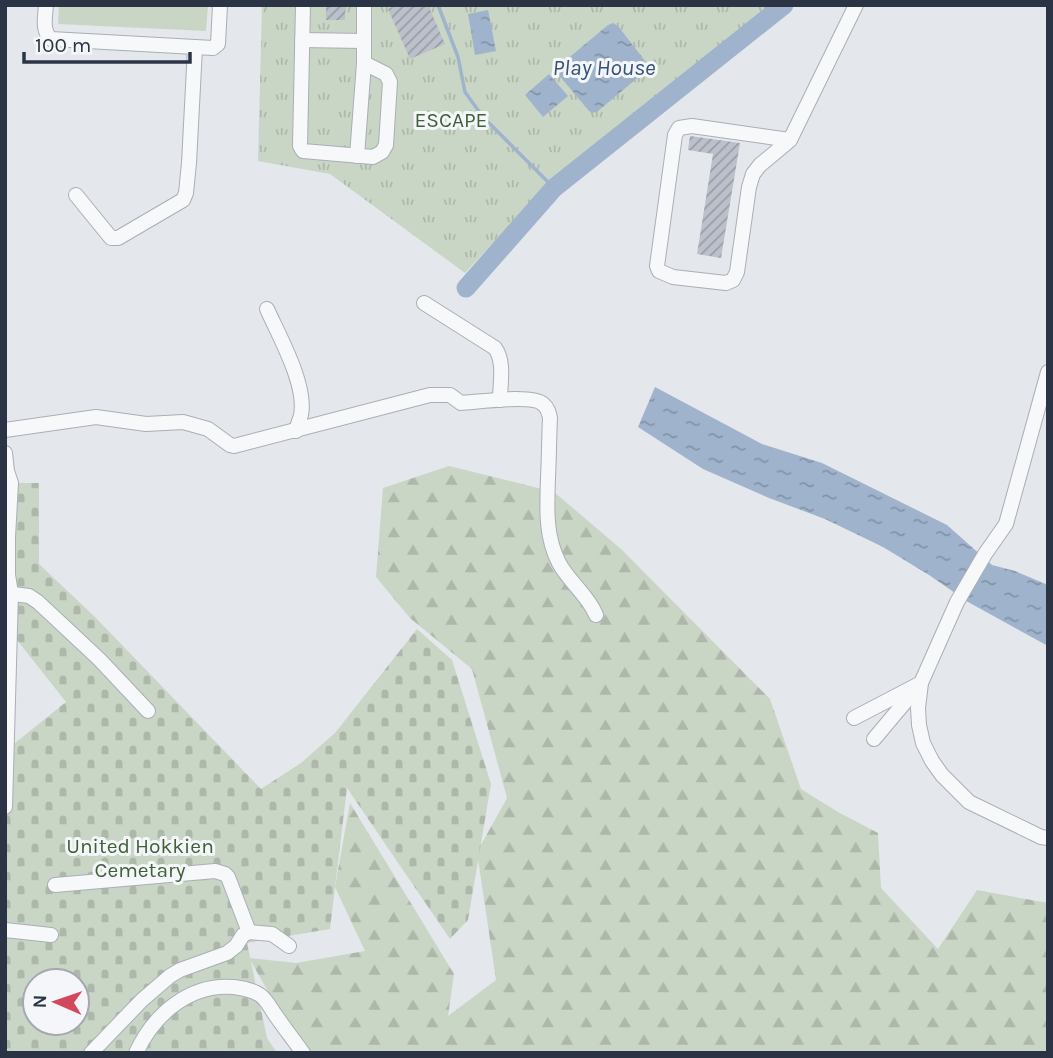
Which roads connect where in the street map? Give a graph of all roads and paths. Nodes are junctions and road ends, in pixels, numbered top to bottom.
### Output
1 (46, 5) edge
2 (220, 5) edge
3 (303, 5) edge
4 (364, 5) edge
5 (856, 5) edge
6 (302, 40) junction
7 (364, 41) junction
8 (195, 48) junction
9 (364, 62) junction
10 (790, 140) junction
11 (357, 156) junction
12 (76, 195) dead end
13 (424, 303) dead end
14 (267, 309) dead end
15 (1048, 372) edge
16 (500, 400) junction
17 (5, 429) edge
18 (296, 431) junction
19 (5, 453) edge
20 (8, 593) edge
21 (596, 615) dead end
22 (921, 683) junction
23 (148, 711) dead end
24 (854, 718) dead end
25 (874, 738) dead end
26 (5, 807) edge
27 (1048, 838) edge
28 (55, 885) dead end
29 (5, 930) edge
30 (249, 932) junction
31 (51, 935) dead end
32 (289, 946) dead end
33 (91, 1053) edge
34 (136, 1053) edge
35 (303, 1053) edge

1 - 8 street
2 - 8 street
3 - 6 street
4 - 7 street
5 - 10 street
6 - 7 street
6 - 11 street
7 - 9 street
8 - 12 street
9 - 11 street
9 - 11 street
10 - 10 street
13 - 16 street
14 - 18 street
15 - 22 street
16 - 18 street
16 - 21 street
17 - 18 street
19 - 20 street
20 - 23 street
20 - 26 street
22 - 24 street
22 - 25 street
22 - 27 street
28 - 30 street
29 - 31 street
30 - 32 street
30 - 33 street
34 - 35 street

